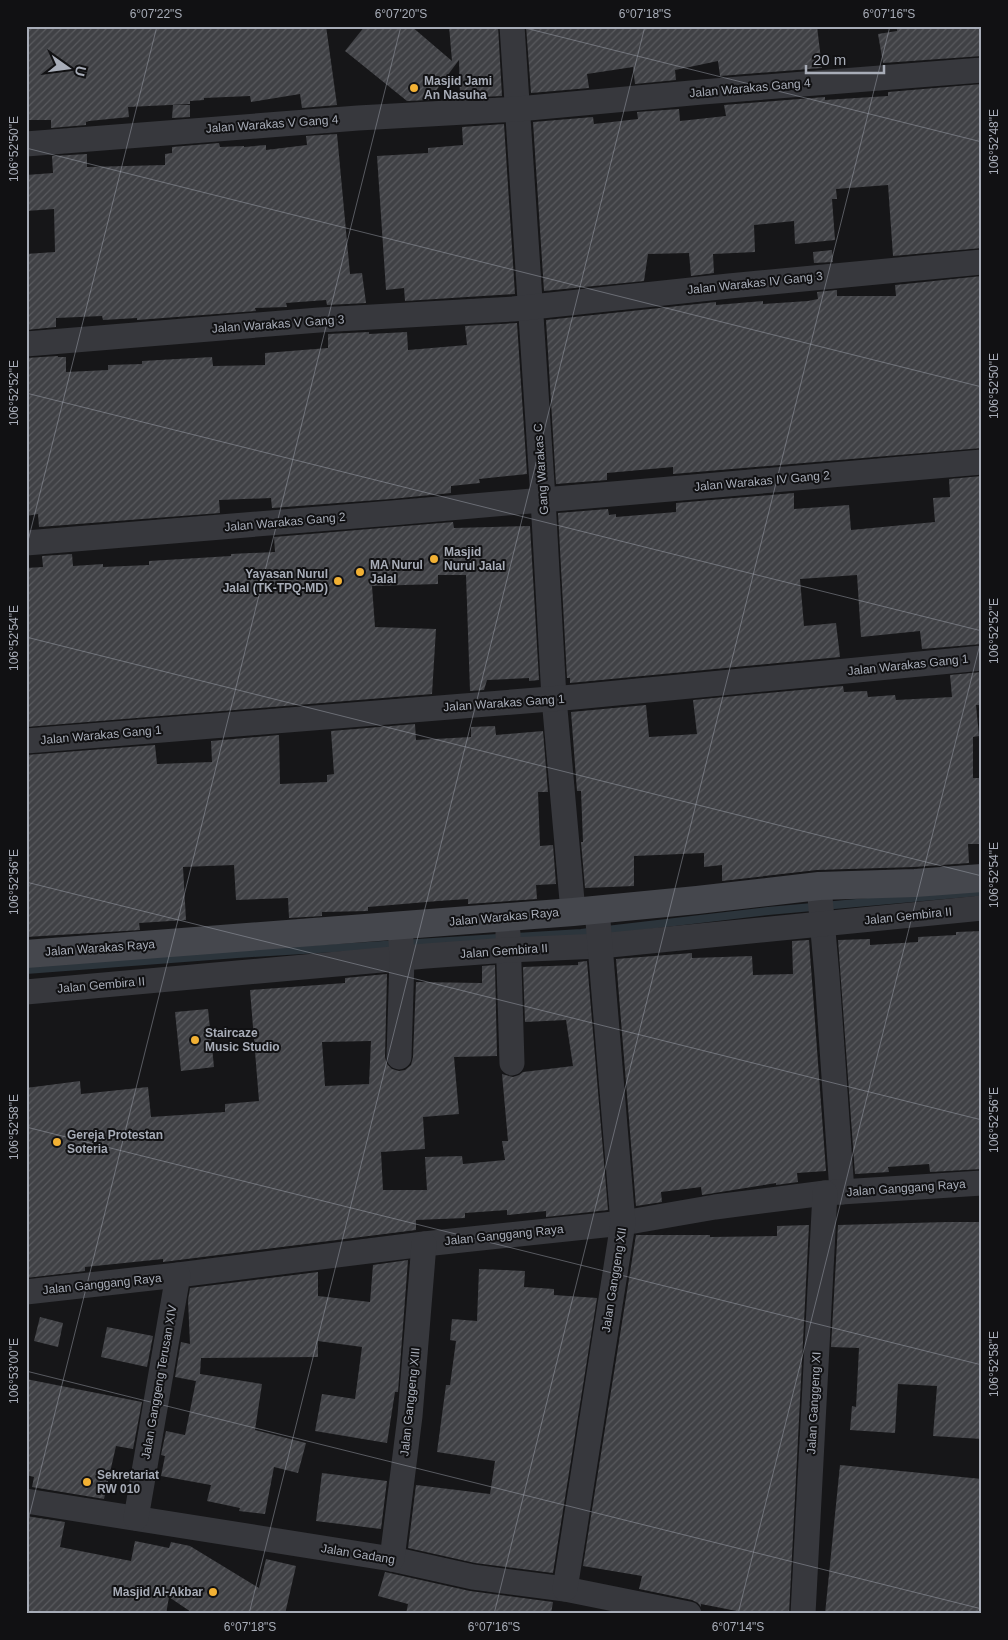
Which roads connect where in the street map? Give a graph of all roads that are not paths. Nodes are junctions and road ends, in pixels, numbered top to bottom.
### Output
1 (512, 26) edge
2 (982, 70) edge
3 (518, 109) junction
4 (26, 144) edge
5 (982, 262) edge
6 (529, 307) junction
7 (26, 344) edge
8 (982, 462) edge
9 (543, 499) junction
10 (26, 543) edge
11 (982, 658) edge
12 (554, 698) junction
13 (26, 741) edge
14 (982, 878) edge
15 (820, 905) junction
16 (982, 908) edge
17 (594, 926) junction
18 (508, 935) junction
19 (401, 943) junction
20 (26, 954) edge
21 (26, 992) edge
22 (400, 1057) dead end
23 (512, 1062) dead end
24 (982, 1184) edge
25 (833, 1192) junction
26 (623, 1223) junction
27 (424, 1244) junction
28 (178, 1275) junction
29 (26, 1292) edge
30 (26, 1501) edge
31 (136, 1518) junction
32 (392, 1559) junction
33 (564, 1589) junction
34 (689, 1614) edge
35 (803, 1614) edge

1 - 3 street, Gang Warakas C
2 - 3 street, Jalan Warakas Gang 4
3 - 4 street, Jalan Warakas V Gang 4
3 - 6 street, Gang Warakas C
5 - 6 street, Jalan Warakas IV Gang 3
6 - 7 street, Jalan Warakas V Gang 3
6 - 9 street, Gang Warakas C
8 - 9 street, Jalan Warakas IV Gang 2
9 - 10 street, Jalan Warakas Gang 2
9 - 12 street, Gang Warakas C
11 - 12 street, Jalan Warakas Gang 1
12 - 13 street, Jalan Warakas Gang 1
12 - 17 street, Gang Warakas C
14 - 15 street, Jalan Warakas Raya
15 - 16 street, Jalan Gembira II
15 - 17 street, Jalan Gembira II
15 - 17 street, Jalan Warakas Raya
15 - 25 street, Jalan Ganggeng XI
17 - 18 street, Jalan Warakas Raya
17 - 18 street, Jalan Gembira II
17 - 26 street, Jalan Ganggeng XII
18 - 19 street, Jalan Warakas Raya
18 - 23 street
19 - 20 street, Jalan Warakas Raya
19 - 21 street, Jalan Gembira II
19 - 22 street
24 - 25 street, Jalan Ganggang Raya
25 - 26 street, Jalan Ganggang Raya
25 - 35 street, Jalan Ganggeng XI
26 - 27 street, Jalan Ganggang Raya
26 - 33 street, Jalan Ganggeng XII
27 - 28 street, Jalan Ganggang Raya
27 - 32 street, Jalan Ganggeng XIII
28 - 29 street, Jalan Ganggang Raya
28 - 31 street, Jalan Ganggeng Terusan XIV
30 - 31 street, Jalan Gadang
31 - 32 street, Jalan Gadang
32 - 33 street, Jalan Gadang
33 - 34 street, Jalan Gadang

